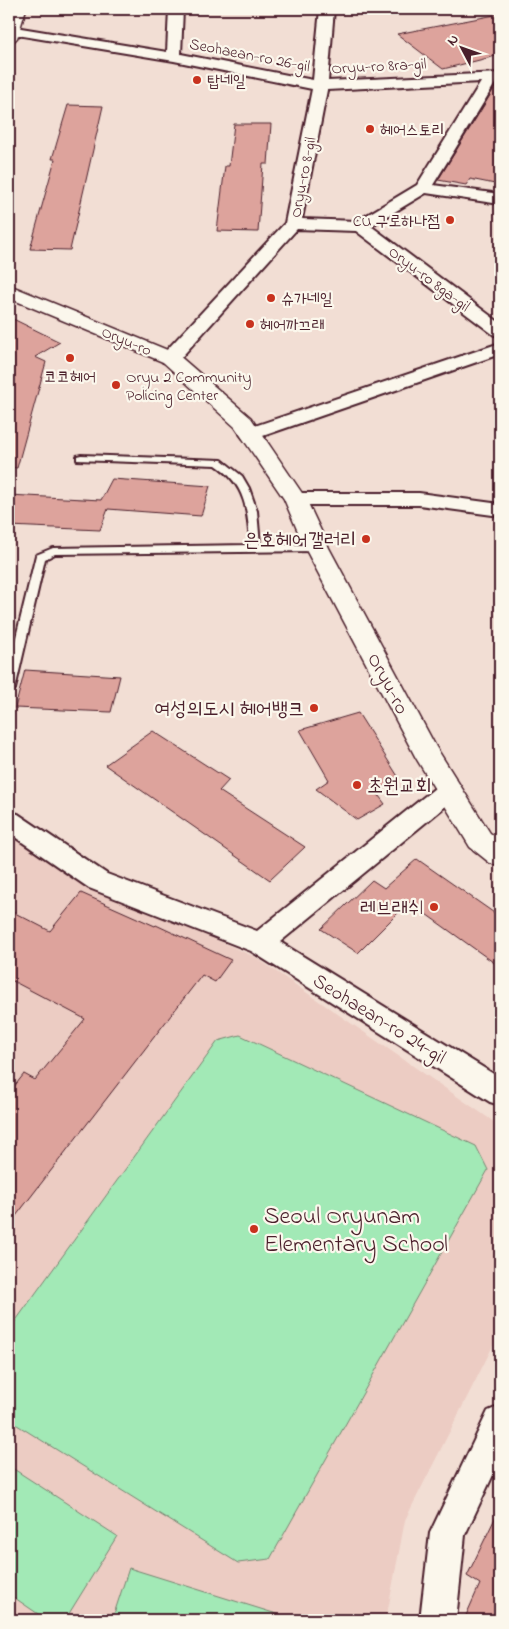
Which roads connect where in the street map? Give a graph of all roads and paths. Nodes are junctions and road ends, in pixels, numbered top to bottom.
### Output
1 (18, 9) edge
2 (176, 9) edge
3 (328, 9) edge
4 (10, 34) edge
5 (174, 57) junction
6 (496, 78) edge
7 (320, 86) junction
8 (423, 188) junction
9 (500, 199) edge
10 (293, 224) junction
11 (360, 226) junction
12 (9, 291) edge
13 (500, 330) edge
14 (500, 348) edge
15 (170, 358) junction
16 (250, 434) junction
17 (81, 458) dead end
18 (295, 499) junction
19 (500, 510) edge
20 (317, 548) junction
21 (255, 549) junction
22 (9, 689) edge
23 (449, 790) junction
24 (9, 821) edge
25 (500, 855) edge
26 (260, 943) junction
27 (500, 1093) edge
28 (500, 1423) edge
29 (438, 1620) edge

1 - 4 main road
2 - 5 street, Seohaean-ro 26-gil
3 - 7 street, Oryu-ro 8-gil
4 - 5 street, Seohaean-ro 26-gil
5 - 7 street, Seohaean-ro 26-gil
6 - 7 street, Oryu-ro 8ra-gil
6 - 8 street
7 - 10 street, Oryu-ro 8-gil
8 - 9 street
8 - 11 street
10 - 11 street
10 - 15 street, Oryu-ro 8-gil
11 - 13 street, Oryu-ro 8ga-gil
12 - 15 main road, Oryu-ro
14 - 16 street
15 - 16 main road, Oryu-ro
16 - 18 main road, Oryu-ro
17 - 21 lane
18 - 19 street
18 - 20 main road, Oryu-ro
20 - 21 lane
20 - 23 main road, Oryu-ro
21 - 22 lane
23 - 25 main road, Oryu-ro
23 - 26 street
24 - 26 street, Seohaean-ro 24-gil
26 - 27 street, Seohaean-ro 24-gil
28 - 29 street

